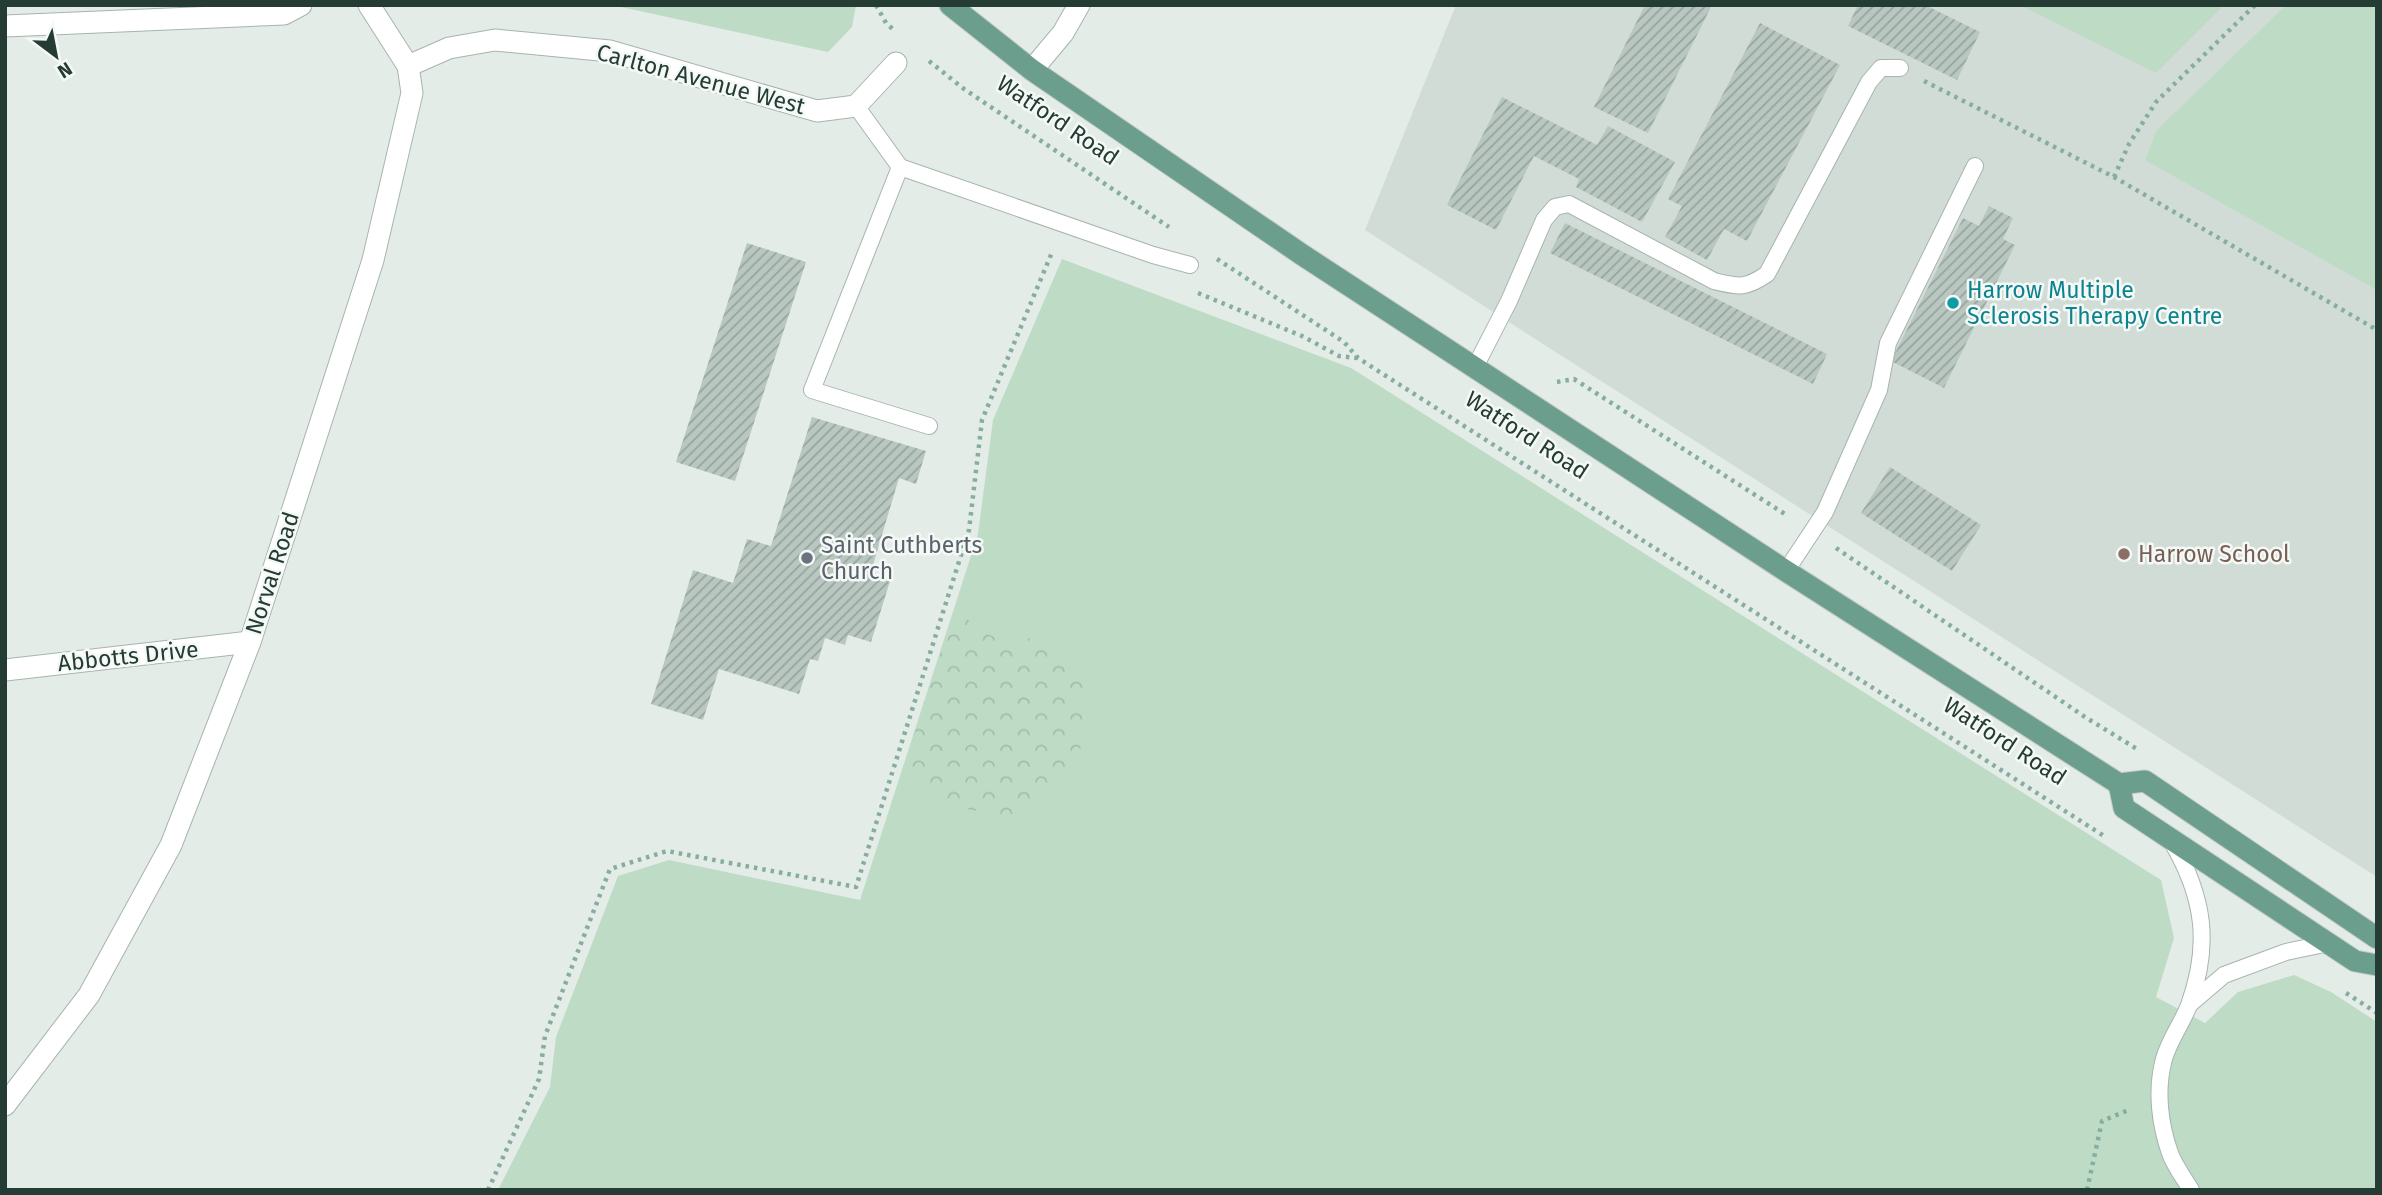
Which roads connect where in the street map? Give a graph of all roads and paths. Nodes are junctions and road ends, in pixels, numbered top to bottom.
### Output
1 (301, 5) edge
2 (369, 5) edge
3 (876, 5) edge
4 (950, 5) edge
5 (1079, 5) edge
6 (2255, 5) edge
7 (5, 26) edge
8 (903, 38) dead end
9 (926, 59) dead end
10 (896, 63) dead end
11 (408, 66) junction
12 (1900, 68) joint
13 (1031, 70) junction
14 (856, 106) junction
15 (1975, 166) dead end
16 (900, 167) junction
17 (2114, 177) junction
18 (1064, 223) junction
19 (1181, 235) dead end
20 (1153, 255) junction
21 (1215, 258) dead end
22 (1190, 265) dead end
23 (2377, 330) edge
24 (1358, 358) junction
25 (1475, 367) junction
26 (1574, 379) dead end
27 (929, 426) dead end
28 (1813, 532) junction
29 (1786, 571) junction
30 (250, 642) junction
31 (5, 670) edge
32 (2142, 752) dead end
33 (2119, 784) junction
34 (2170, 840) junction
35 (2114, 842) dead end
36 (2377, 938) edge
37 (2329, 943) junction
38 (2377, 965) edge
39 (2189, 1005) junction
40 (5, 1105) edge
41 (2160, 1108) junction
42 (488, 1190) edge
43 (2087, 1190) edge
44 (2191, 1190) edge

1 - 7 street
2 - 11 street, Norval Road
3 - 8 path
4 - 13 main road, Watford Road
5 - 13 street
6 - 17 path
9 - 19 path, Watford Road
10 - 14 street
11 - 14 street, Carlton Avenue West
11 - 30 street, Norval Road
12 - 17 path
12 - 25 lane
13 - 25 main road, Watford Road
14 - 16 lane
15 - 28 lane
16 - 18 lane
16 - 27 lane
17 - 23 path
18 - 20 lane
18 - 42 path
20 - 22 lane
20 - 24 path
21 - 24 path, Watford Road
24 - 35 path, Watford Road
25 - 29 main road, Watford Road
26 - 28 path
28 - 29 lane
28 - 32 path
29 - 33 main road, Watford Road
30 - 31 street, Abbotts Drive
30 - 40 street, Norval Road
33 - 34 main road
33 - 36 main road, Watford Road
34 - 37 main road
34 - 39 lane
37 - 38 main road
37 - 39 lane
39 - 41 lane
41 - 43 path
41 - 44 lane

